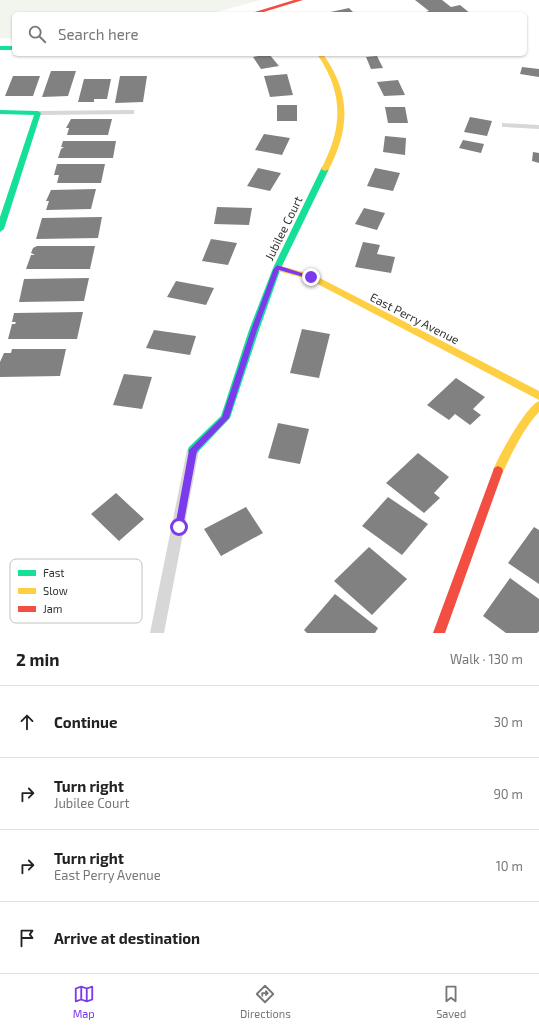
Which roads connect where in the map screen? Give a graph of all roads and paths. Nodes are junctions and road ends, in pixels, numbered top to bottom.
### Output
1 (300, 0) edge
2 (258, 12) edge
3 (0, 48) edge
4 (12, 48) edge
5 (321, 56) edge
6 (0, 112) edge
7 (131, 112) dead end
8 (38, 113) junction
9 (505, 125) dead end
10 (539, 127) edge
11 (0, 229) edge
12 (277, 268) junction
13 (539, 396) edge
14 (539, 405) edge
15 (193, 450) joint
16 (156, 633) edge
17 (439, 633) edge

1 - 2 street
3 - 4 street
5 - 12 street, Jubilee Court
6 - 8 street
7 - 8 lane
8 - 11 street
9 - 10 lane
12 - 13 street, East Perry Avenue
12 - 15 street, Jubilee Court
14 - 17 street
15 - 16 lane

